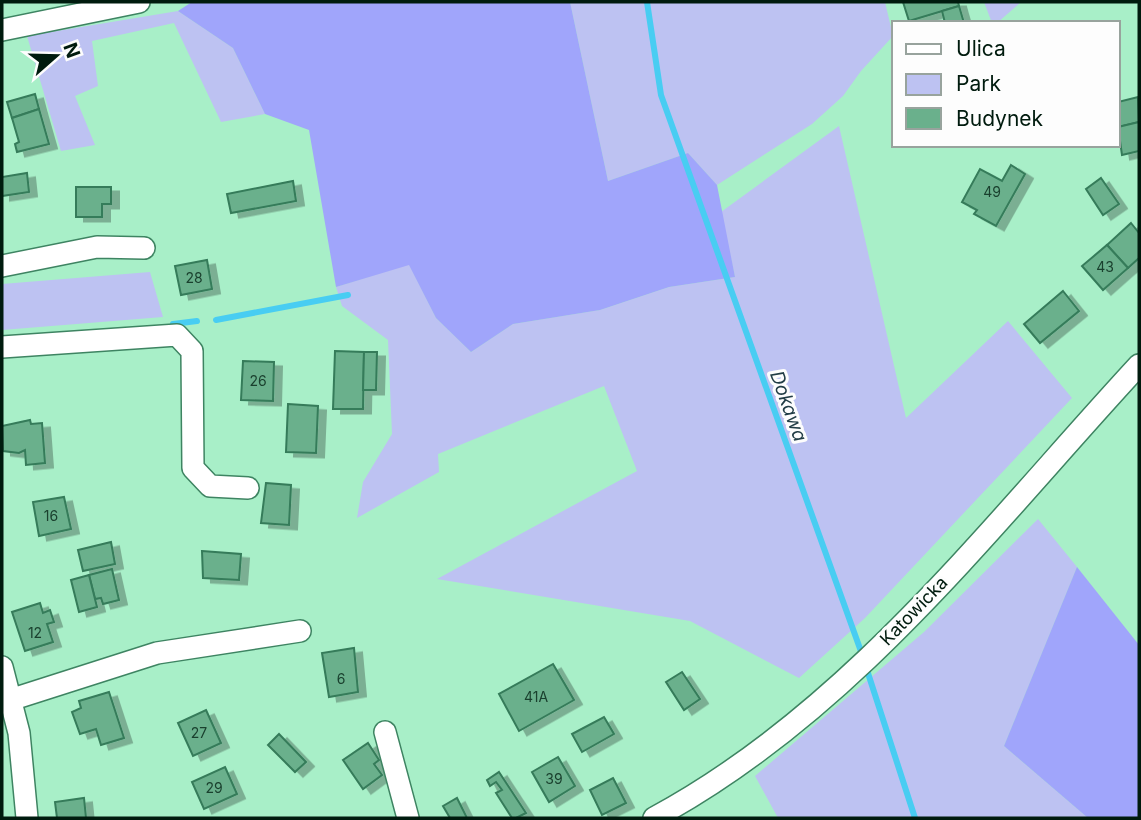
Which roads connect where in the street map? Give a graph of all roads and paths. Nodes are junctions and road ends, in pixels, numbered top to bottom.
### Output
1 (139, 2) edge
2 (2, 30) edge
3 (144, 248) dead end
4 (2, 266) edge
5 (2, 347) edge
6 (1139, 365) edge
7 (248, 488) dead end
8 (300, 631) dead end
9 (2, 667) edge
10 (12, 699) junction
11 (385, 732) dead end
12 (27, 818) edge
13 (408, 818) edge
14 (654, 818) edge

1 - 2 street
3 - 4 street
5 - 7 street
6 - 14 street, Katowicka
8 - 10 street
9 - 10 street
10 - 12 street
11 - 13 street

